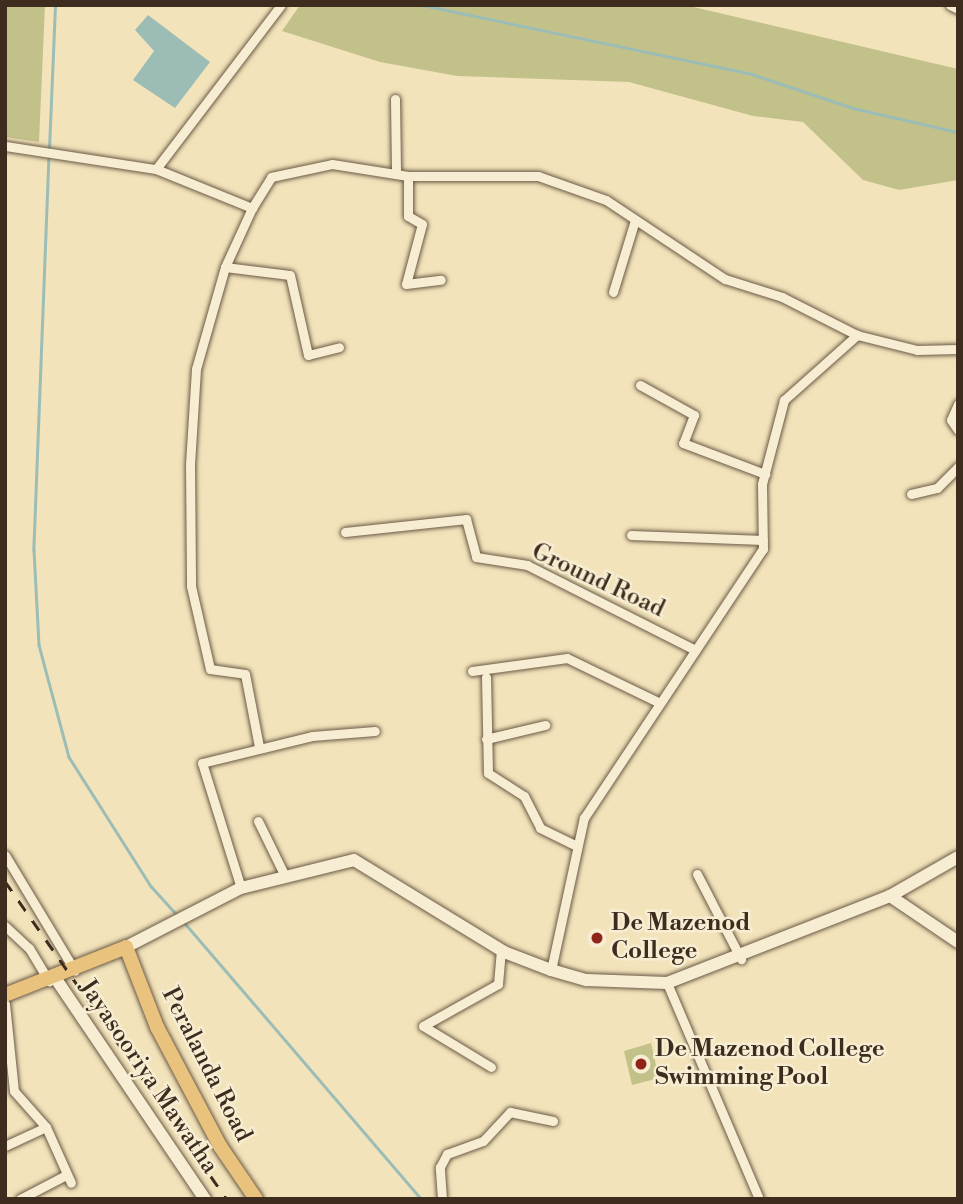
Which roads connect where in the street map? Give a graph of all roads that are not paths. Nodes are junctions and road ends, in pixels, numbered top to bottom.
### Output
1 (281, 5) edge
2 (950, 5) edge
3 (958, 9) edge
4 (396, 99) dead end
5 (5, 146) edge
6 (156, 169) junction
7 (396, 174) junction
8 (408, 176) junction
9 (252, 208) junction
10 (635, 220) junction
11 (225, 267) junction
12 (441, 281) dead end
13 (613, 292) dead end
14 (857, 335) junction
15 (339, 347) dead end
16 (958, 349) edge
17 (640, 385) dead end
18 (958, 404) edge
19 (958, 430) edge
20 (958, 467) edge
21 (765, 474) junction
22 (911, 494) dead end
23 (345, 532) dead end
24 (631, 535) dead end
25 (762, 540) junction
26 (693, 649) junction
27 (472, 671) dead end
28 (486, 677) dead end
29 (660, 703) junction
30 (545, 725) dead end
31 (375, 731) dead end
32 (486, 739) junction
33 (258, 747) junction
34 (258, 821) dead end
35 (575, 845) junction
36 (5, 855) edge
37 (958, 858) edge
38 (284, 874) junction
39 (697, 874) dead end
40 (240, 888) junction
41 (890, 896) junction
42 (5, 926) edge
43 (958, 942) edge
44 (126, 947) junction
45 (501, 950) junction
46 (741, 959) junction
47 (551, 970) junction
48 (75, 971) junction
49 (53, 981) junction
50 (667, 984) junction
51 (5, 995) edge
52 (5, 1004) edge
53 (491, 1067) dead end
54 (553, 1121) dead end
55 (46, 1127) junction
56 (5, 1146) edge
57 (20, 1199) edge
58 (205, 1199) edge
59 (256, 1199) edge
60 (442, 1199) edge
61 (759, 1199) edge

1 - 6 street
2 - 3 street
4 - 7 street
5 - 6 street
6 - 9 street
7 - 8 street
7 - 9 street
8 - 10 street
8 - 12 street
9 - 11 street
10 - 13 street
10 - 14 street
11 - 15 street
11 - 33 street
14 - 16 street
14 - 21 street
17 - 21 street
18 - 19 street
20 - 22 street
21 - 25 street
23 - 26 street, Ground Road
24 - 25 street
25 - 26 street
26 - 29 street
27 - 29 street
28 - 32 street
29 - 35 street
30 - 32 street
31 - 33 street
32 - 35 street
33 - 40 street
34 - 38 street
35 - 47 street
36 - 48 street
37 - 41 street
38 - 40 street
38 - 45 street
39 - 46 street
40 - 44 street
41 - 43 street
41 - 46 street
42 - 49 street
44 - 48 main road
44 - 59 main road, Peralanda Road
45 - 47 street
45 - 53 street
46 - 50 street
47 - 50 street
48 - 49 main road
49 - 51 main road
49 - 58 street, Jayasooriya Mawatha
50 - 61 street
52 - 55 street
54 - 60 street
55 - 56 street
55 - 57 street

